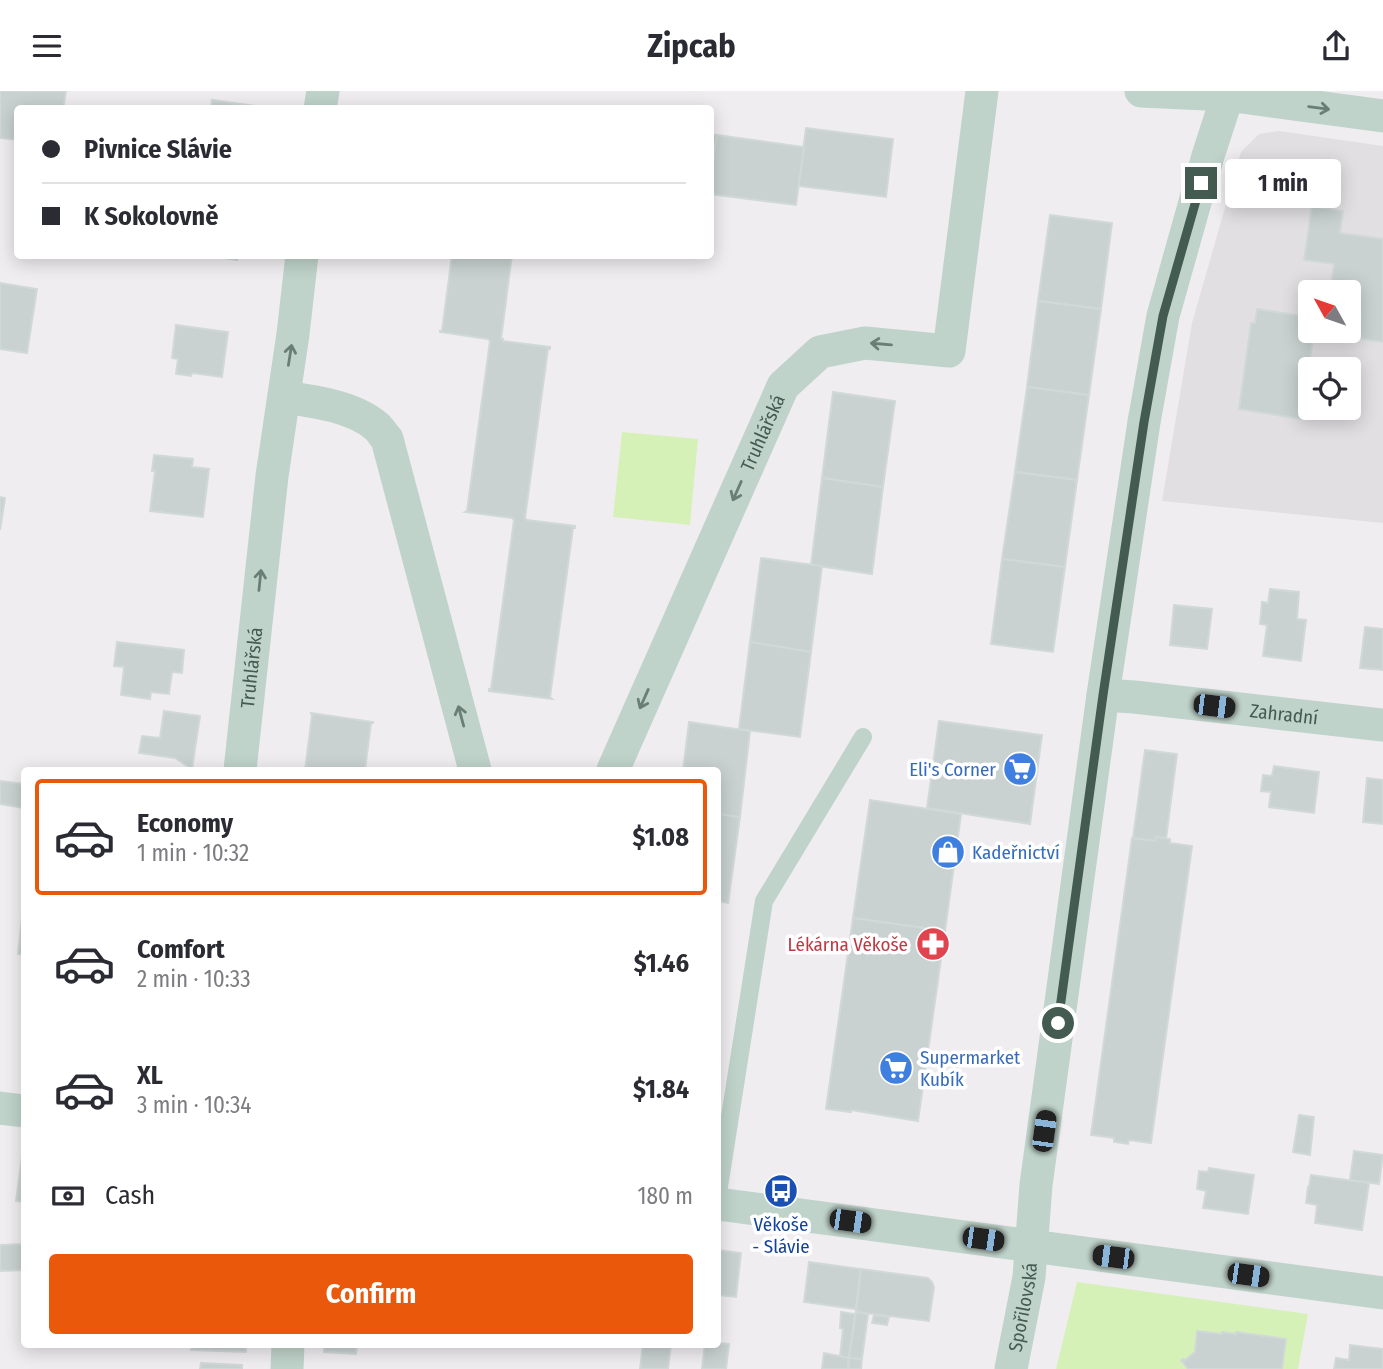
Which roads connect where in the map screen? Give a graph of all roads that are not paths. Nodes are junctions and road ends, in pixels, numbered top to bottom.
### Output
1 (982, 91) edge
2 (1140, 91) edge
3 (1228, 93) edge
4 (1383, 116) edge
5 (301, 259) edge
6 (284, 397) junction
7 (1103, 695) junction
8 (1383, 725) edge
9 (863, 737) dead end
10 (240, 767) edge
11 (474, 767) edge
12 (614, 767) edge
13 (0, 1108) edge
14 (21, 1111) edge
15 (721, 1174) edge
16 (721, 1204) edge
17 (1032, 1246) junction
18 (1383, 1293) edge
19 (288, 1348) edge
20 (287, 1369) edge
21 (1011, 1369) edge

1 -> 12 street, Truhlářská
2 - 3 street
3 -> 4 street
3 - 7 street, Spořilovská
6 -> 5 street, Truhlářská
10 -> 6 street, Truhlářská
11 -> 6 street
7 - 8 street, Zahradní
7 - 17 street, Spořilovská
9 - 15 lane
13 - 14 street
16 - 17 street
17 - 18 street
17 - 21 street, Spořilovská
19 - 20 street

